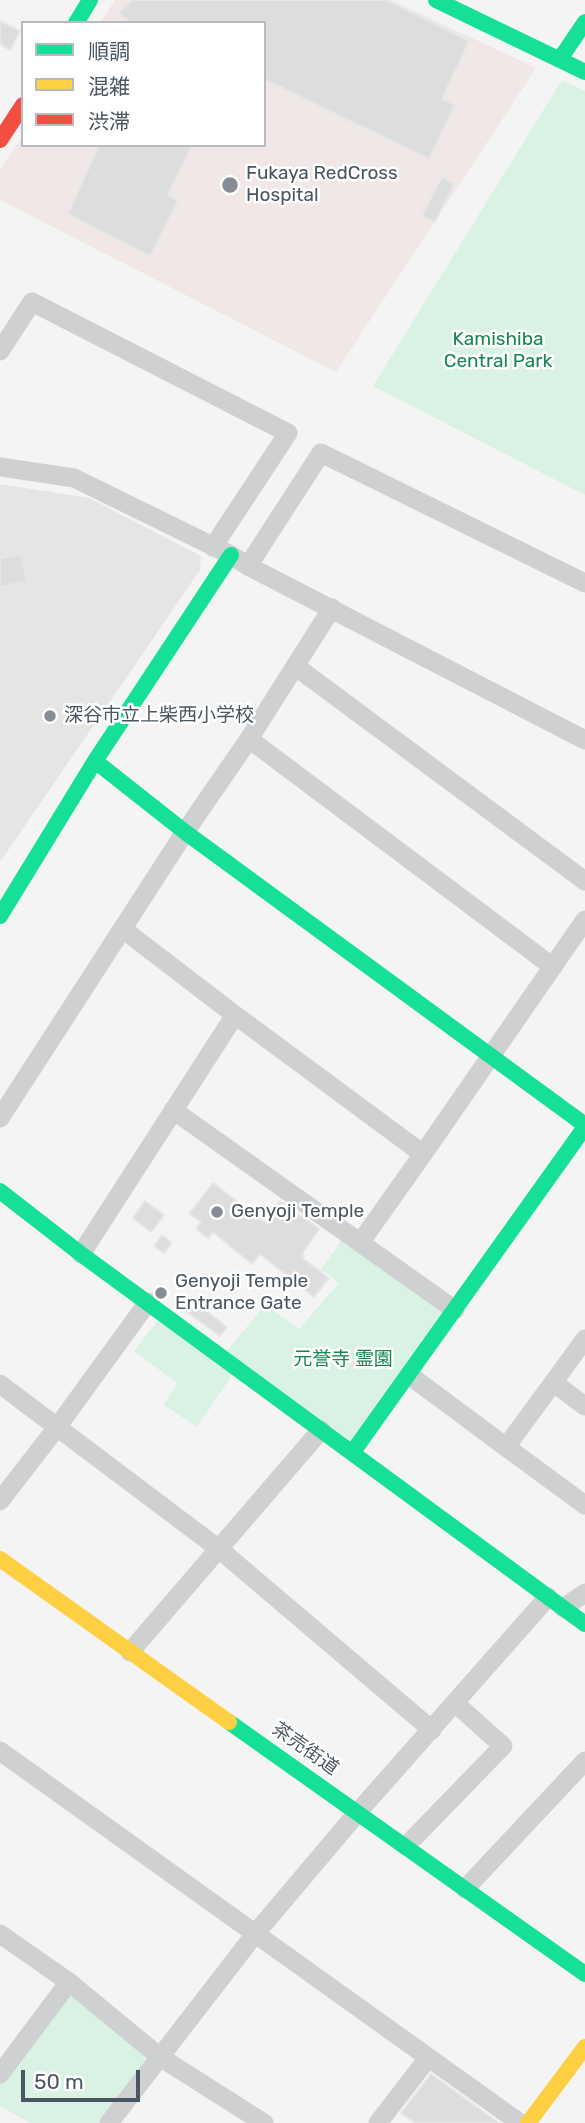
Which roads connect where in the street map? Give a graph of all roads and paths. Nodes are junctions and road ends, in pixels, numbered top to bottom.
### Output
1 (90, 0) edge
2 (436, 0) edge
3 (77, 21) edge
4 (585, 22) edge
5 (561, 59) junction
6 (585, 72) edge
7 (21, 108) edge
8 (0, 140) edge
9 (0, 351) edge
10 (0, 467) edge
11 (231, 556) junction
12 (585, 583) edge
13 (332, 608) junction
14 (295, 666) junction
15 (249, 739) junction
16 (585, 740) edge
17 (95, 761) junction
18 (185, 832) junction
19 (585, 881) edge
20 (1, 911) edge
21 (585, 920) edge
22 (124, 930) junction
23 (553, 967) junction
24 (234, 1015) junction
25 (492, 1055) junction
26 (173, 1111) junction
27 (0, 1118) edge
28 (585, 1126) edge
29 (423, 1154) junction
30 (0, 1191) edge
31 (360, 1243) junction
32 (81, 1254) junction
33 (148, 1302) junction
34 (455, 1310) junction
35 (585, 1339) edge
36 (409, 1375) junction
37 (554, 1383) junction
38 (0, 1384) edge
39 (585, 1406) edge
40 (58, 1426) junction
41 (321, 1430) junction
42 (506, 1447) junction
43 (352, 1453) junction
44 (0, 1501) edge
45 (585, 1505) edge
46 (219, 1549) junction
47 (0, 1559) edge
48 (585, 1593) edge
49 (556, 1603) junction
50 (585, 1624) edge
51 (130, 1651) junction
52 (455, 1703) junction
53 (432, 1730) junction
54 (0, 1751) edge
55 (585, 1761) edge
56 (358, 1812) junction
57 (406, 1846) junction
58 (465, 1889) junction
59 (0, 1934) edge
60 (255, 1934) junction
61 (585, 1974) edge
62 (69, 1982) junction
63 (585, 2047) edge
64 (160, 2057) junction
65 (428, 2058) junction
66 (0, 2074) edge
67 (109, 2123) edge
68 (264, 2123) edge
69 (378, 2123) edge
70 (520, 2123) edge
71 (528, 2123) edge

1 - 3 street
2 - 5 street
4 - 5 street
5 - 6 street
7 - 8 street
9 - 11 street
10 - 11 street
11 - 12 street
11 - 13 street
11 - 17 street
13 - 14 street
13 - 16 street
14 - 15 street
14 - 19 street
15 - 18 street
15 - 23 street
17 - 18 street
17 - 20 street
18 - 22 street
18 - 25 street
21 - 23 street
22 - 24 street
22 - 27 street
23 - 25 street
24 - 26 street
24 - 29 street
25 - 28 street
25 - 29 street
26 - 31 street
26 - 32 street
28 - 34 street
29 - 31 street
30 - 32 street
31 - 34 street
32 - 33 street
33 - 40 street
33 - 41 street
34 - 36 street
35 - 37 street
36 - 42 street
36 - 43 street
37 - 39 street
37 - 42 street
38 - 40 street
40 - 44 street
40 - 46 street
41 - 43 street
41 - 46 street
42 - 45 street
43 - 49 street
46 - 51 street
46 - 53 street
47 - 51 street, 茶売街道
48 - 49 street
49 - 50 street
49 - 52 street
51 - 56 street, 茶売街道
52 - 53 street
52 - 57 street
53 - 56 street
54 - 60 street
55 - 58 street
56 - 57 street, 茶売街道
56 - 60 street
57 - 58 street, 茶売街道
58 - 61 street, 茶売街道
59 - 62 street
60 - 64 street
60 - 65 street
62 - 64 street
62 - 66 street
63 - 71 street
64 - 67 street
64 - 68 street
65 - 69 street
65 - 70 street

